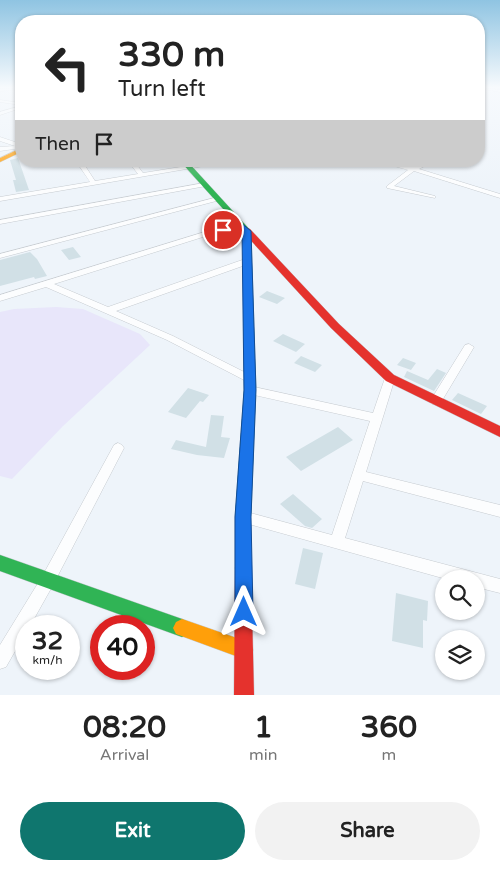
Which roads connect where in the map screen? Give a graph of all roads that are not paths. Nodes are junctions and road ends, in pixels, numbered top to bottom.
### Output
1 (0, 139) edge
2 (15, 145) edge
3 (15, 148) edge
4 (0, 149) edge
5 (15, 151) edge
6 (0, 160) edge
7 (83, 167) edge
8 (135, 167) edge
9 (178, 167) edge
10 (188, 167) edge
11 (405, 167) edge
12 (418, 167) edge
13 (413, 169) junction
14 (142, 176) junction
15 (94, 184) junction
16 (204, 185) junction
17 (500, 196) edge
18 (433, 197) dead end
19 (0, 199) edge
20 (218, 200) junction
21 (0, 222) edge
22 (244, 228) junction
23 (0, 256) edge
24 (248, 262) junction
25 (48, 284) junction
26 (0, 298) edge
27 (109, 310) junction
28 (469, 347) dead end
29 (390, 378) junction
30 (250, 384) junction
31 (436, 401) junction
32 (377, 418) junction
33 (500, 432) edge
34 (118, 448) dead end
35 (359, 475) junction
36 (500, 511) edge
37 (243, 517) junction
38 (337, 542) junction
39 (0, 564) edge
40 (439, 570) edge
41 (48, 580) junction
42 (485, 582) edge
43 (500, 586) edge
44 (244, 650) junction
45 (0, 661) edge
46 (244, 695) edge

1 - 2 street
3 - 4 street
5 - 6 street
7 - 15 street
8 - 14 street
9 - 14 street
10 - 16 street
11 - 13 street
12 - 13 street
13 - 17 street
13 - 18 street
14 - 15 street
15 - 19 street
16 - 20 street
16 - 21 street
20 - 22 street
20 - 23 street
22 - 24 street
22 - 25 street
22 - 29 street
24 - 27 street
24 - 30 street
25 - 26 street
25 - 27 street
27 - 30 street
28 - 31 street
29 - 31 street
29 - 32 street
30 - 32 street
30 - 37 street
31 - 33 street
32 - 35 street
34 - 41 street
35 - 36 street
35 - 38 street
37 - 38 street
37 - 44 street
38 - 40 street
39 - 41 street
41 - 44 street
41 - 45 street
42 - 43 street
44 - 46 street

